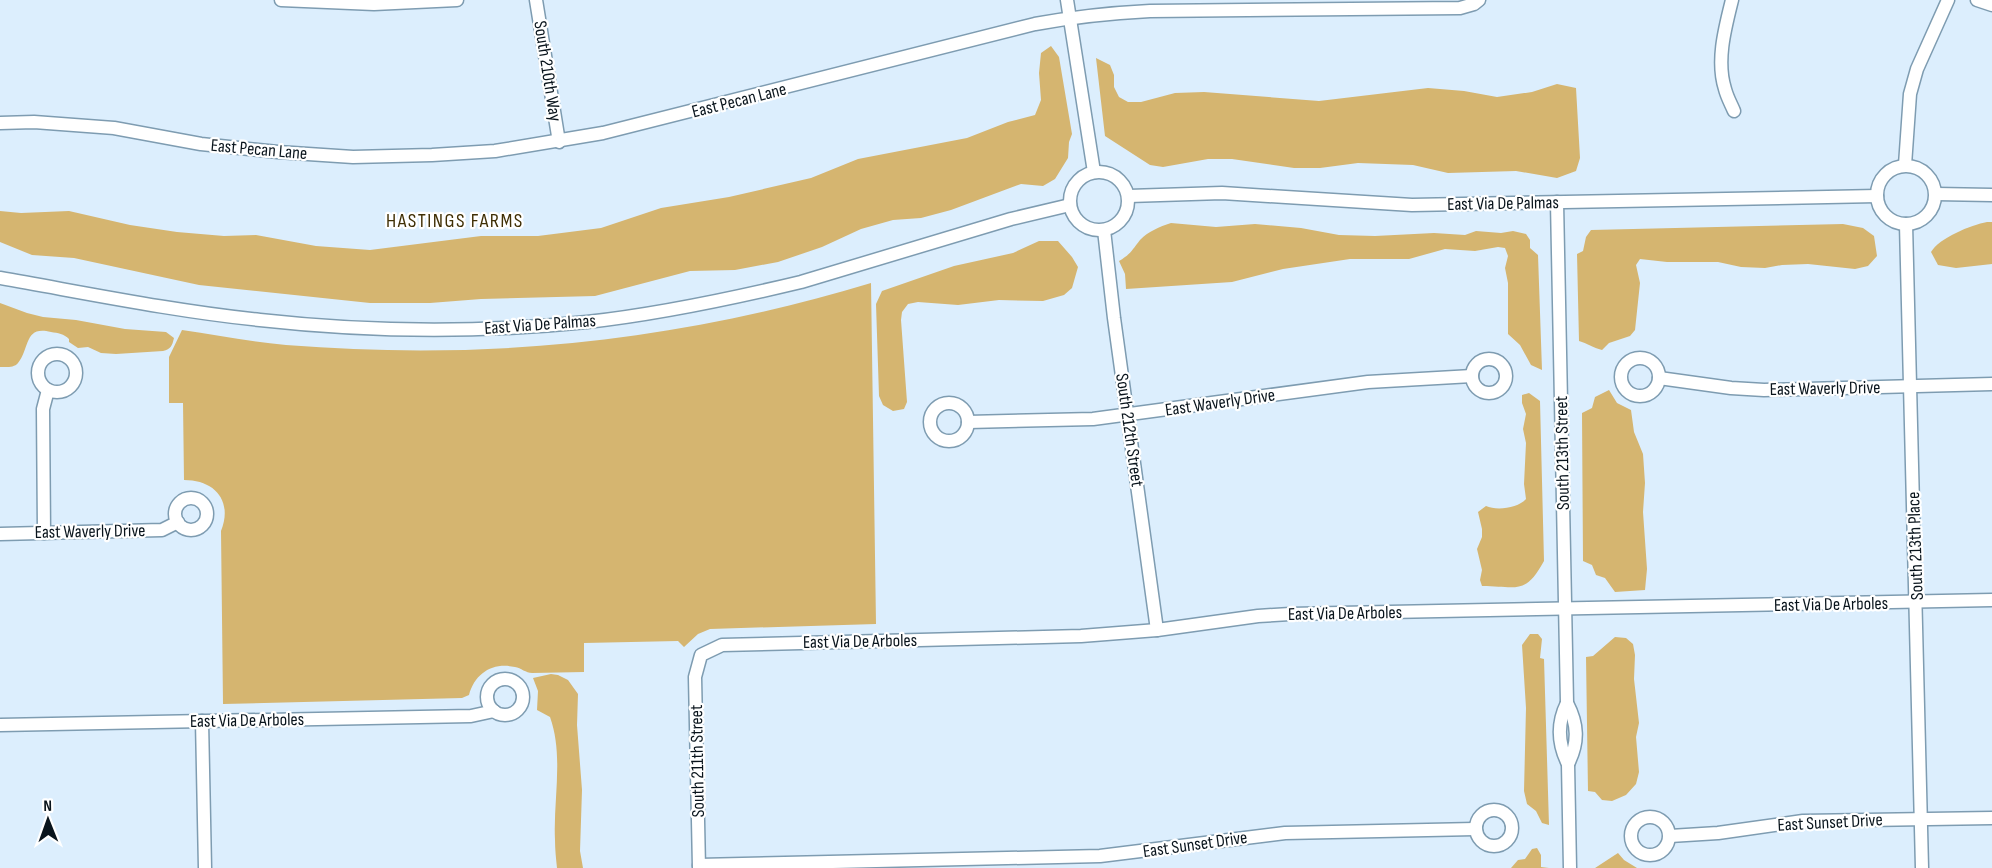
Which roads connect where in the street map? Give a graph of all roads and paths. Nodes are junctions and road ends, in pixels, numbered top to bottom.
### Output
1 (281, 0) edge
2 (457, 0) edge
3 (536, 0) edge
4 (1067, 0) edge
5 (1732, 0) edge
6 (1948, 0) edge
7 (1977, 0) edge
8 (1477, 2) edge
9 (1992, 5) edge
10 (1070, 18) junction
11 (1734, 111) dead end
12 (0, 123) edge
13 (559, 142) junction
14 (1905, 165) junction
15 (1094, 172) junction
16 (1936, 194) junction
17 (1992, 195) edge
18 (1128, 196) junction
19 (1877, 196) junction
20 (1557, 202) junction
21 (1070, 205) junction
22 (1906, 224) junction
23 (1104, 230) junction
24 (0, 278) edge
25 (1472, 376) dead end
26 (1659, 378) dead end
27 (1992, 384) edge
28 (1910, 386) junction
29 (48, 390) dead end
30 (1128, 415) junction
31 (968, 422) dead end
32 (178, 522) dead end
33 (44, 533) junction
34 (0, 534) edge
35 (1992, 600) edge
36 (1917, 602) junction
37 (1565, 608) junction
38 (1157, 630) junction
39 (701, 655) joint
40 (494, 711) dead end
41 (202, 721) junction
42 (0, 725) edge
43 (1921, 818) junction
44 (1992, 818) edge
45 (1475, 829) dead end
46 (1670, 836) dead end
47 (1100, 862) edge
48 (699, 866) edge
49 (205, 868) edge
50 (1570, 868) edge
51 (1922, 868) edge

1 - 2 street
3 - 13 street, South 210th Way
4 - 10 street
5 - 11 street
6 - 14 street
7 - 9 street
8 - 10 street, East Pecan Lane
10 - 13 street, East Pecan Lane
10 - 15 street
12 - 13 street, East Pecan Lane
14 - 16 street
14 - 19 street
15 - 18 street
15 - 21 street
16 - 17 street
16 - 22 street
18 - 20 street, East Via De Palmas
18 - 23 street
19 - 20 street, East Via De Palmas
19 - 22 street
20 - 37 street, South 213th Street
21 - 23 street
21 - 24 street, East Via De Palmas
22 - 28 street, South 213th Place
23 - 30 street, South 212th Street
25 - 30 street, East Waverly Drive
26 - 28 street, East Waverly Drive
27 - 28 street, East Waverly Drive
28 - 36 street, South 213th Place
29 - 33 street
30 - 31 street, East Waverly Drive
30 - 38 street, South 212th Street
32 - 33 street, East Waverly Drive
33 - 34 street, East Waverly Drive
35 - 36 street, East Via De Arboles
36 - 37 street, East Via De Arboles
36 - 43 street, South 213th Place
37 - 38 street, East Via De Arboles
37 - 50 street, South 213th Street
38 - 39 street, East Via De Arboles
39 - 48 street, South 211th Street
40 - 41 street, East Via De Arboles
41 - 42 street, East Via De Arboles
41 - 49 street
43 - 44 street, East Sunset Drive
43 - 46 street, East Sunset Drive
43 - 51 street, South 213th Place
45 - 47 street, East Sunset Drive
47 - 48 street, East Sunset Drive

